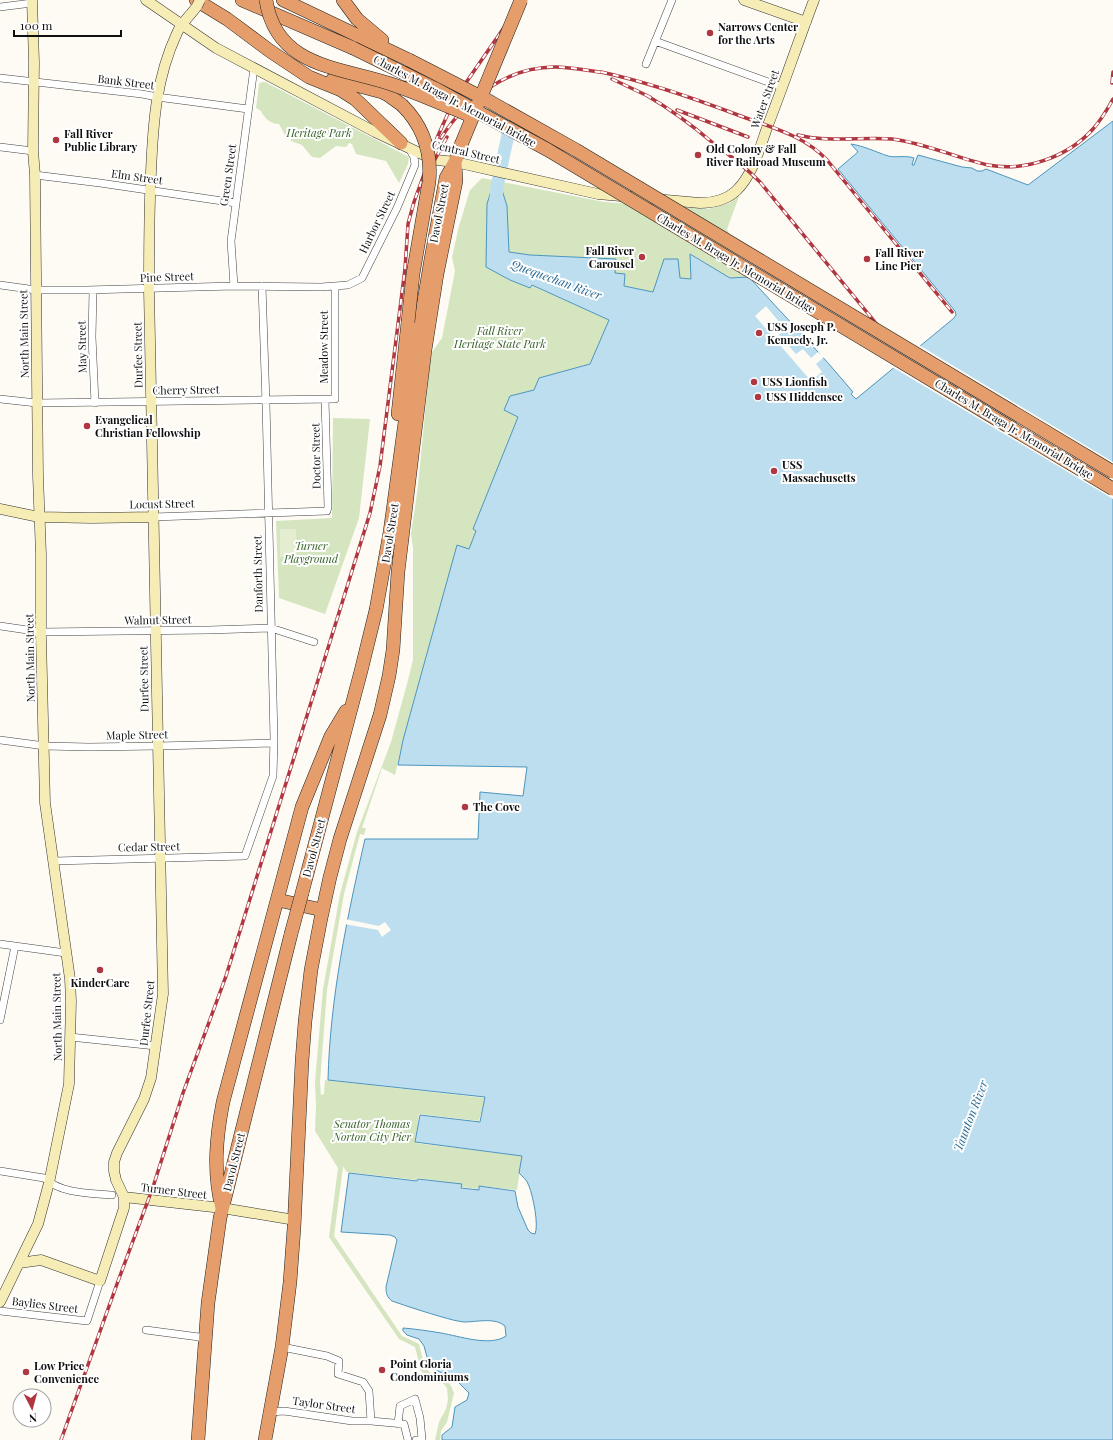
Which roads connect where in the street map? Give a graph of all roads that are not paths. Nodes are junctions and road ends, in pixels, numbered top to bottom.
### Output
1 (146, 0) edge
2 (242, 0) edge
3 (266, 0) edge
4 (283, 0) edge
5 (343, 0) edge
6 (521, 0) edge
7 (672, 0) edge
8 (744, 0) edge
9 (814, 0) edge
10 (32, 1) edge
11 (198, 2) edge
12 (0, 7) edge
13 (806, 22) junction
14 (182, 24) junction
15 (361, 30) junction
16 (655, 42) junction
17 (280, 57) junction
18 (646, 64) dead end
19 (254, 68) junction
20 (0, 78) edge
21 (34, 83) junction
22 (782, 87) junction
23 (156, 98) junction
24 (248, 110) junction
25 (525, 137) junction
26 (405, 145) junction
27 (0, 147) edge
28 (32, 151) junction
29 (455, 162) junction
30 (35, 175) junction
31 (150, 190) junction
32 (726, 198) joint
33 (236, 203) junction
34 (0, 285) edge
35 (234, 286) junction
36 (262, 286) junction
37 (334, 286) junction
38 (148, 289) junction
39 (36, 290) junction
40 (93, 290) junction
41 (0, 399) edge
42 (266, 400) junction
43 (325, 400) junction
44 (151, 402) junction
45 (37, 403) junction
46 (95, 403) junction
47 (1113, 472) edge
48 (1113, 489) edge
49 (0, 509) edge
50 (326, 512) joint
51 (268, 514) junction
52 (39, 517) junction
53 (154, 517) junction
54 (390, 532) junction
55 (0, 626) edge
56 (271, 628) junction
57 (155, 631) junction
58 (41, 632) junction
59 (314, 642) dead end
60 (354, 695) junction
61 (0, 740) edge
62 (274, 743) junction
63 (45, 746) junction
64 (158, 746) junction
65 (245, 856) joint
66 (161, 858) junction
67 (54, 860) junction
68 (278, 900) junction
69 (322, 910) junction
70 (0, 944) edge
71 (15, 946) junction
72 (66, 953) junction
73 (0, 1020) edge
74 (70, 1037) junction
75 (156, 1046) junction
76 (0, 1171) edge
77 (49, 1183) junction
78 (112, 1195) dead end
79 (124, 1197) junction
80 (222, 1208) junction
81 (295, 1220) junction
82 (29, 1243) junction
83 (40, 1260) junction
84 (19, 1263) junction
85 (100, 1281) junction
86 (0, 1302) edge
87 (0, 1311) edge
88 (146, 1330) dead end
89 (204, 1341) junction
90 (282, 1347) junction
91 (270, 1412) junction
92 (372, 1420) junction
93 (398, 1424) junction
94 (198, 1440) edge
95 (265, 1440) edge
96 (408, 1440) edge
97 (416, 1440) edge

1 - 14 main road, Central Street
2 - 25 highway, Charles M. Braga Jr. Memorial Bridge, bridge
3 - 25 highway, bridge
4 - 15 highway
5 - 15 highway
6 - 29 highway, bridge
7 - 16 street
8 - 13 main road
9 - 13 main road, Water Street
10 - 12 street
10 - 21 main road, North Main Street
11 - 14 main road, Durfee Street
11 - 17 highway
13 - 22 main road, Water Street
14 - 19 main road, Central Street
14 - 23 main road, Durfee Street
15 - 47 highway, Charles M. Braga Jr. Memorial Bridge, bridge
16 - 18 street
16 - 22 street
17 - 26 highway
17 - 54 highway, bridge
19 - 24 street, Green Street
19 - 26 main road, Central Street
20 - 21 street, Bank Street
21 - 23 street, Bank Street
21 - 28 main road, North Main Street
22 - 32 main road, Water Street
23 - 24 street, Bank Street
23 - 31 main road, Durfee Street
24 - 33 street, Green Street
25 - 48 highway, Charles M. Braga Jr. Memorial Bridge, bridge
26 - 29 main road, Central Street, bridge
26 - 37 street, Harbor Street
27 - 28 street
28 - 30 main road, North Main Street
29 - 32 main road, Central Street
29 - 54 highway, Davol Street
29 - 69 highway, Davol Street
30 - 31 street, Elm Street
30 - 39 main road, North Main Street
31 - 33 street, Elm Street
31 - 38 main road, Durfee Street
33 - 35 street, Green Street
34 - 39 street, Pine Street
35 - 36 street, Pine Street
35 - 38 street, Pine Street
36 - 37 street, Pine Street
36 - 42 street, Danforth Street
37 - 43 street, Meadow Street
38 - 40 street, Pine Street
38 - 44 main road, Durfee Street
39 - 40 street, Pine Street
39 - 45 main road, North Main Street
40 - 46 street, May Street
41 - 45 street, Cherry Street
42 - 43 street, Cherry Street
42 - 44 street, Cherry Street
42 - 51 street, Danforth Street
43 - 50 street, Doctor Street
44 - 46 street, Cherry Street
44 - 53 main road, Durfee Street
45 - 46 street, Cherry Street
45 - 52 main road, North Main Street
49 - 52 main road, Locust Street
50 - 51 street, Locust Street
51 - 53 street, Locust Street
51 - 56 street, Danforth Street
52 - 53 main road, Locust Street
52 - 58 main road, North Main Street
53 - 57 main road, Durfee Street
54 - 60 highway, Davol Street
55 - 58 street, Walnut Street
56 - 57 street, Walnut Street
56 - 59 street, Walnut Street
56 - 62 street, Danforth Street
57 - 58 street, Walnut Street
57 - 64 main road, Durfee Street
58 - 63 main road, North Main Street
60 - 68 highway
60 - 80 highway, Davol Street, bridge
61 - 63 street, Maple Street
62 - 64 street, Maple Street
62 - 65 street, Danforth Street
63 - 64 street, Maple Street
63 - 67 main road, North Main Street
64 - 66 main road, Durfee Street
65 - 66 street, Cedar Street
66 - 67 street, Cedar Street
66 - 75 main road, Durfee Street
67 - 72 main road, North Main Street
68 - 69 highway
68 - 80 highway
69 - 81 highway, Davol Street
70 - 71 street
71 - 72 street
71 - 73 street
72 - 74 main road, North Main Street
74 - 75 street
74 - 77 main road, North Main Street
75 - 79 main road, Durfee Street
76 - 77 street
77 - 78 street
77 - 82 main road, North Main Street
79 - 80 main road, Turner Street
79 - 85 main road
80 - 81 main road, Turner Street
80 - 89 highway, Davol Street
81 - 90 highway, Davol Street
82 - 83 main road
82 - 84 main road, North Main Street
83 - 84 main road
83 - 85 main road
84 - 86 main road, North Main Street
85 - 87 street, Baylies Street
88 - 89 street
89 - 94 highway, Davol Street
90 - 91 highway, Davol Street
90 - 92 street
91 - 92 street, Taylor Street
91 - 95 highway, Davol Street
92 - 93 street, Taylor Street
93 - 96 street
93 - 97 street

